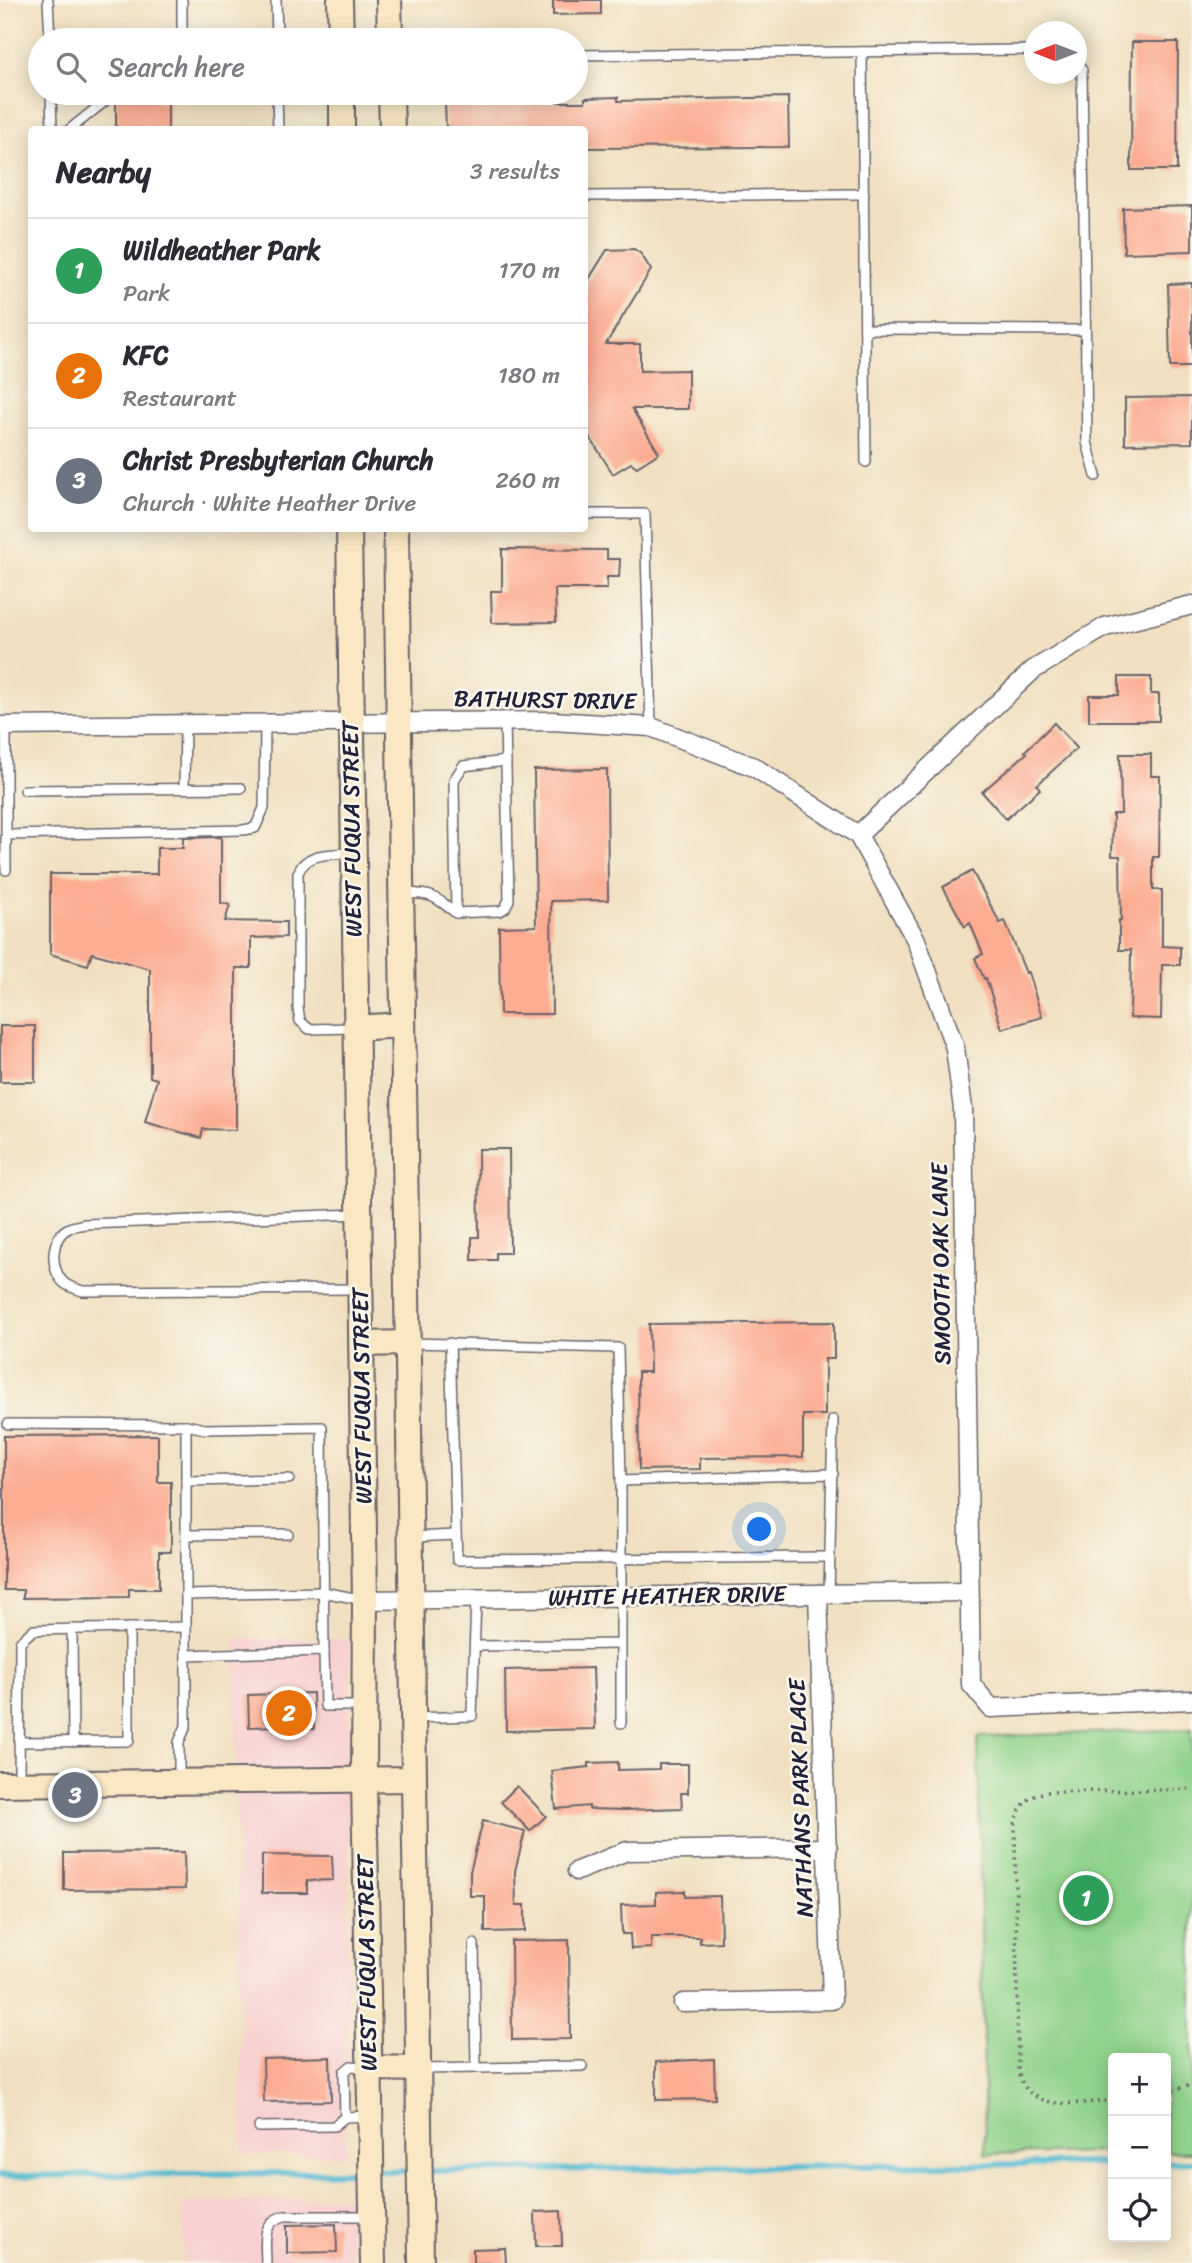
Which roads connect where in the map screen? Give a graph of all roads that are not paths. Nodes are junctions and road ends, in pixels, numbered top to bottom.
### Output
1 (48, 0) edge
2 (182, 0) edge
3 (276, 0) edge
4 (340, 0) edge
5 (389, 0) edge
6 (49, 28) edge
7 (181, 28) edge
8 (277, 28) edge
9 (341, 28) edge
10 (390, 28) edge
11 (1024, 50) edge
12 (862, 52) junction
13 (588, 55) edge
14 (1082, 84) edge
15 (51, 105) edge
16 (99, 105) edge
17 (277, 105) edge
18 (342, 105) edge
19 (391, 105) edge
20 (52, 126) edge
21 (74, 126) edge
22 (278, 126) edge
23 (342, 126) edge
24 (392, 126) edge
25 (864, 194) junction
26 (588, 195) edge
27 (864, 330) junction
28 (1085, 330) junction
29 (866, 462) dead end
30 (1096, 475) dead end
31 (588, 514) edge
32 (349, 532) edge
33 (396, 532) edge
34 (1192, 606) edge
35 (398, 722) junction
36 (505, 722) junction
37 (185, 725) junction
38 (265, 725) junction
39 (351, 725) junction
40 (3, 726) edge
41 (651, 727) junction
42 (506, 761) junction
43 (241, 788) dead end
44 (184, 789) junction
45 (25, 790) dead end
46 (7, 835) junction
47 (858, 835) junction
48 (353, 853) junction
49 (6, 870) dead end
50 (400, 893) junction
51 (456, 913) junction
52 (402, 1025) junction
53 (355, 1028) junction
54 (359, 1214) junction
55 (360, 1289) junction
56 (408, 1343) junction
57 (450, 1343) junction
58 (362, 1344) junction
59 (833, 1420) dead end
60 (8, 1424) dead end
61 (186, 1425) junction
62 (833, 1474) junction
63 (289, 1479) dead end
64 (186, 1481) junction
65 (621, 1481) junction
66 (288, 1534) dead end
67 (186, 1535) junction
68 (456, 1535) junction
69 (411, 1537) junction
70 (829, 1557) junction
71 (621, 1559) junction
72 (323, 1592) junction
73 (969, 1592) junction
74 (824, 1594) junction
75 (186, 1595) junction
76 (620, 1597) junction
77 (476, 1599) junction
78 (365, 1600) junction
79 (412, 1600) junction
80 (186, 1627) junction
81 (129, 1628) junction
82 (72, 1629) junction
83 (620, 1644) junction
84 (476, 1646) junction
85 (324, 1651) junction
86 (186, 1655) junction
87 (1192, 1700) edge
88 (365, 1706) junction
89 (414, 1718) junction
90 (621, 1723) dead end
91 (19, 1742) junction
92 (73, 1742) junction
93 (414, 1779) junction
94 (364, 1780) junction
95 (179, 1781) junction
96 (10, 1784) edge
97 (828, 1848) junction
98 (577, 1871) dead end
99 (474, 1944) dead end
100 (683, 2003) dead end
101 (582, 2066) dead end
102 (369, 2068) junction
103 (476, 2068) junction
104 (419, 2069) junction
105 (369, 2116) junction
106 (345, 2117) junction
107 (259, 2127) dead end
108 (372, 2208) junction
109 (266, 2263) edge
110 (373, 2263) edge
111 (421, 2263) edge

1 - 6 lane
2 - 7 lane
3 - 8 lane
4 - 9 main road
5 - 10 main road
11 - 12 lane
12 - 13 lane
12 - 25 lane
14 - 28 lane
15 - 20 lane
16 - 21 lane
17 - 22 lane
18 - 23 main road
19 - 24 main road
25 - 26 lane
25 - 27 lane
27 - 28 lane
27 - 29 lane
28 - 30 lane
31 - 41 lane
32 - 39 main road, WEST FUQUA STREET
33 - 35 main road, WEST FUQUA STREET
34 - 47 street
35 - 36 street, BATHURST DRIVE
35 - 39 street, BATHURST DRIVE
35 - 50 main road, WEST FUQUA STREET
36 - 41 street, BATHURST DRIVE
36 - 42 lane
37 - 38 street, BATHURST DRIVE
37 - 40 street, BATHURST DRIVE
37 - 44 lane
38 - 39 street, BATHURST DRIVE
38 - 46 lane
39 - 48 main road, WEST FUQUA STREET
40 - 46 lane
41 - 47 street, BATHURST DRIVE
42 - 51 lane
42 - 51 lane
43 - 44 lane
44 - 45 lane
46 - 49 lane
47 - 73 street, SMOOTH OAK LANE
48 - 53 main road, WEST FUQUA STREET
48 - 53 lane
50 - 51 lane
50 - 52 main road, WEST FUQUA STREET
52 - 53 main road
52 - 56 main road, WEST FUQUA STREET
53 - 54 main road, WEST FUQUA STREET
54 - 55 main road, WEST FUQUA STREET
54 - 55 lane
55 - 58 main road, WEST FUQUA STREET
56 - 57 lane
56 - 58 main road
56 - 69 main road, WEST FUQUA STREET
57 - 65 lane
57 - 68 lane
58 - 78 main road, WEST FUQUA STREET
59 - 62 lane
60 - 61 lane
61 - 64 lane
61 - 72 lane
62 - 65 lane
62 - 70 lane
63 - 64 lane
64 - 67 lane
65 - 71 lane
66 - 67 lane
67 - 75 lane
68 - 69 lane
68 - 71 lane
69 - 79 main road, WEST FUQUA STREET
70 - 71 lane
70 - 74 lane
71 - 76 lane
72 - 75 lane
72 - 78 lane
72 - 85 lane
73 - 74 street, WHITE HEATHER DRIVE
73 - 87 street, SMOOTH OAK LANE
74 - 76 street, WHITE HEATHER DRIVE
74 - 97 street, NATHANS PARK PLACE
75 - 80 lane
76 - 77 street, WHITE HEATHER DRIVE
76 - 83 lane
77 - 79 street, WHITE HEATHER DRIVE
77 - 84 lane
78 - 79 street, WHITE HEATHER DRIVE
78 - 88 main road, WEST FUQUA STREET
79 - 89 main road, WEST FUQUA STREET
80 - 81 lane
80 - 86 lane
81 - 82 lane
81 - 92 lane
82 - 91 lane
82 - 92 lane
83 - 84 lane
83 - 90 lane
84 - 89 lane
85 - 86 lane
85 - 88 lane
86 - 95 lane
88 - 94 main road, WEST FUQUA STREET
89 - 93 main road, WEST FUQUA STREET
91 - 92 lane
91 - 96 lane
93 - 94 main road
93 - 104 main road, WEST FUQUA STREET
94 - 95 main road
94 - 102 main road, WEST FUQUA STREET
95 - 96 main road
97 - 98 street
97 - 100 street, NATHANS PARK PLACE
99 - 103 lane
101 - 103 lane
102 - 104 main road
102 - 105 main road, WEST FUQUA STREET
102 - 106 lane
103 - 104 lane
104 - 111 main road, WEST FUQUA STREET
105 - 106 lane
105 - 108 main road, WEST FUQUA STREET
106 - 107 lane
108 - 109 lane
108 - 110 main road, WEST FUQUA STREET

